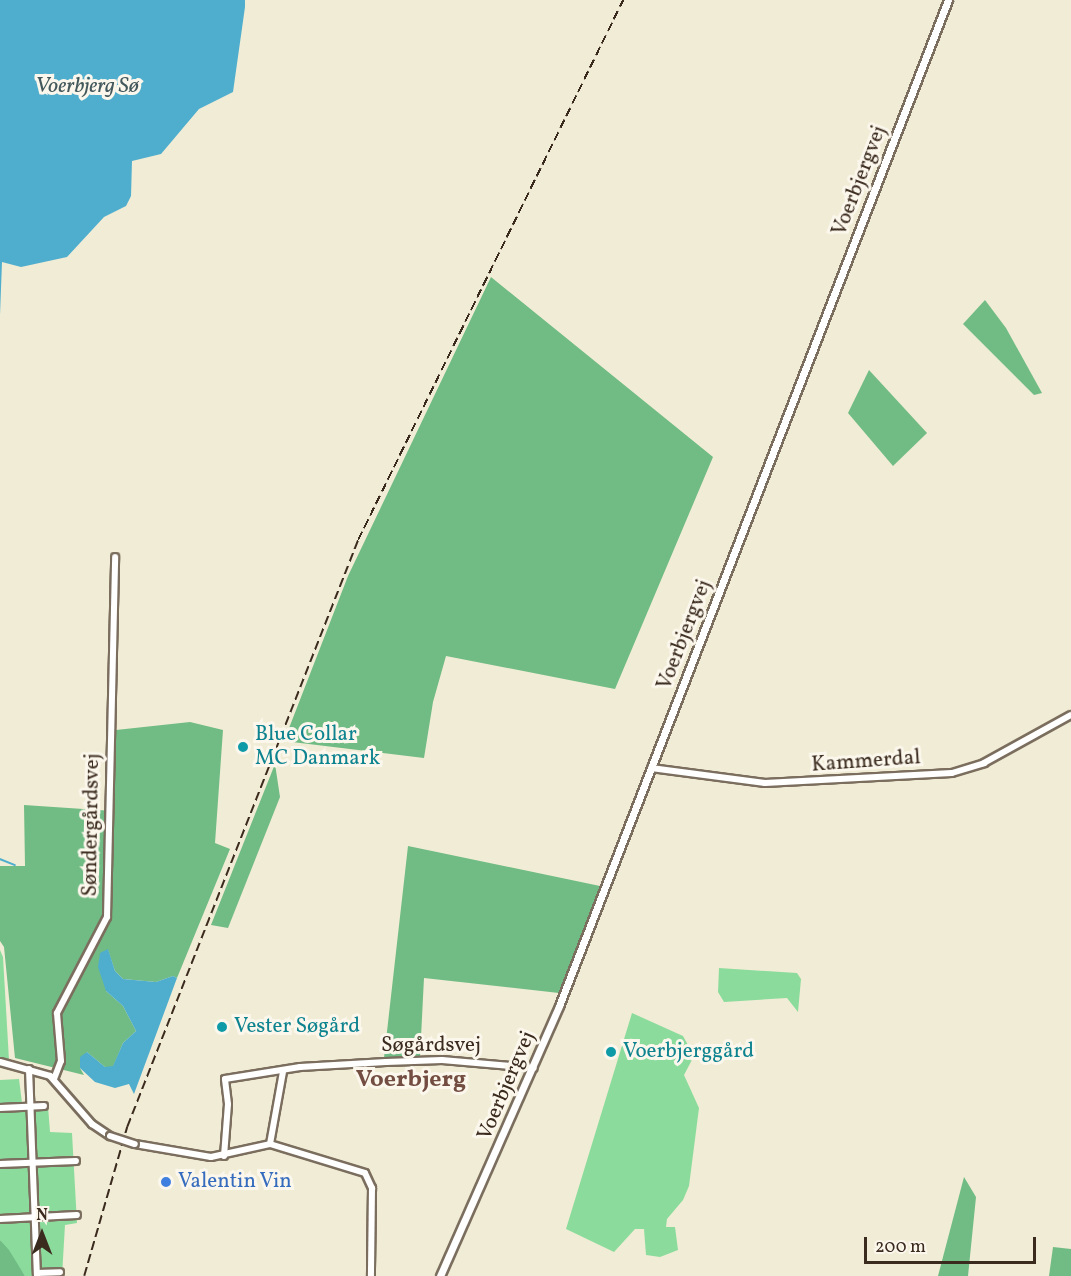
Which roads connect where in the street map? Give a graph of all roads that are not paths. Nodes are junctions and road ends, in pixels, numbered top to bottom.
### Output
1 (948, 0) edge
2 (115, 557) dead end
3 (1071, 715) edge
4 (651, 768) junction
5 (0, 1062) edge
6 (534, 1068) junction
7 (28, 1069) junction
8 (283, 1072) junction
9 (54, 1079) junction
10 (44, 1106) dead end
11 (28, 1107) junction
12 (0, 1108) edge
13 (270, 1144) junction
14 (224, 1156) junction
15 (76, 1161) dead end
16 (31, 1163) junction
17 (0, 1164) edge
18 (77, 1215) dead end
19 (34, 1217) junction
20 (0, 1219) edge
21 (60, 1272) dead end
22 (37, 1275) edge
23 (371, 1276) edge
24 (440, 1276) edge

1 - 4 street, Voerbjergvej
2 - 9 street, Søndergårdsvej
3 - 4 street, Kammerdal
4 - 6 street, Voerbjergvej
5 - 7 street
6 - 8 street, Søgårdsvej
6 - 24 street, Voerbjergvej
7 - 9 street
7 - 11 street
8 - 13 street
8 - 14 street, Søgårdsvej
9 - 14 street, bridge
10 - 11 street
11 - 12 street
11 - 16 street
13 - 14 street
13 - 23 street
15 - 16 street
16 - 17 street
16 - 19 street
18 - 19 street
19 - 20 street
19 - 22 street
21 - 22 street

